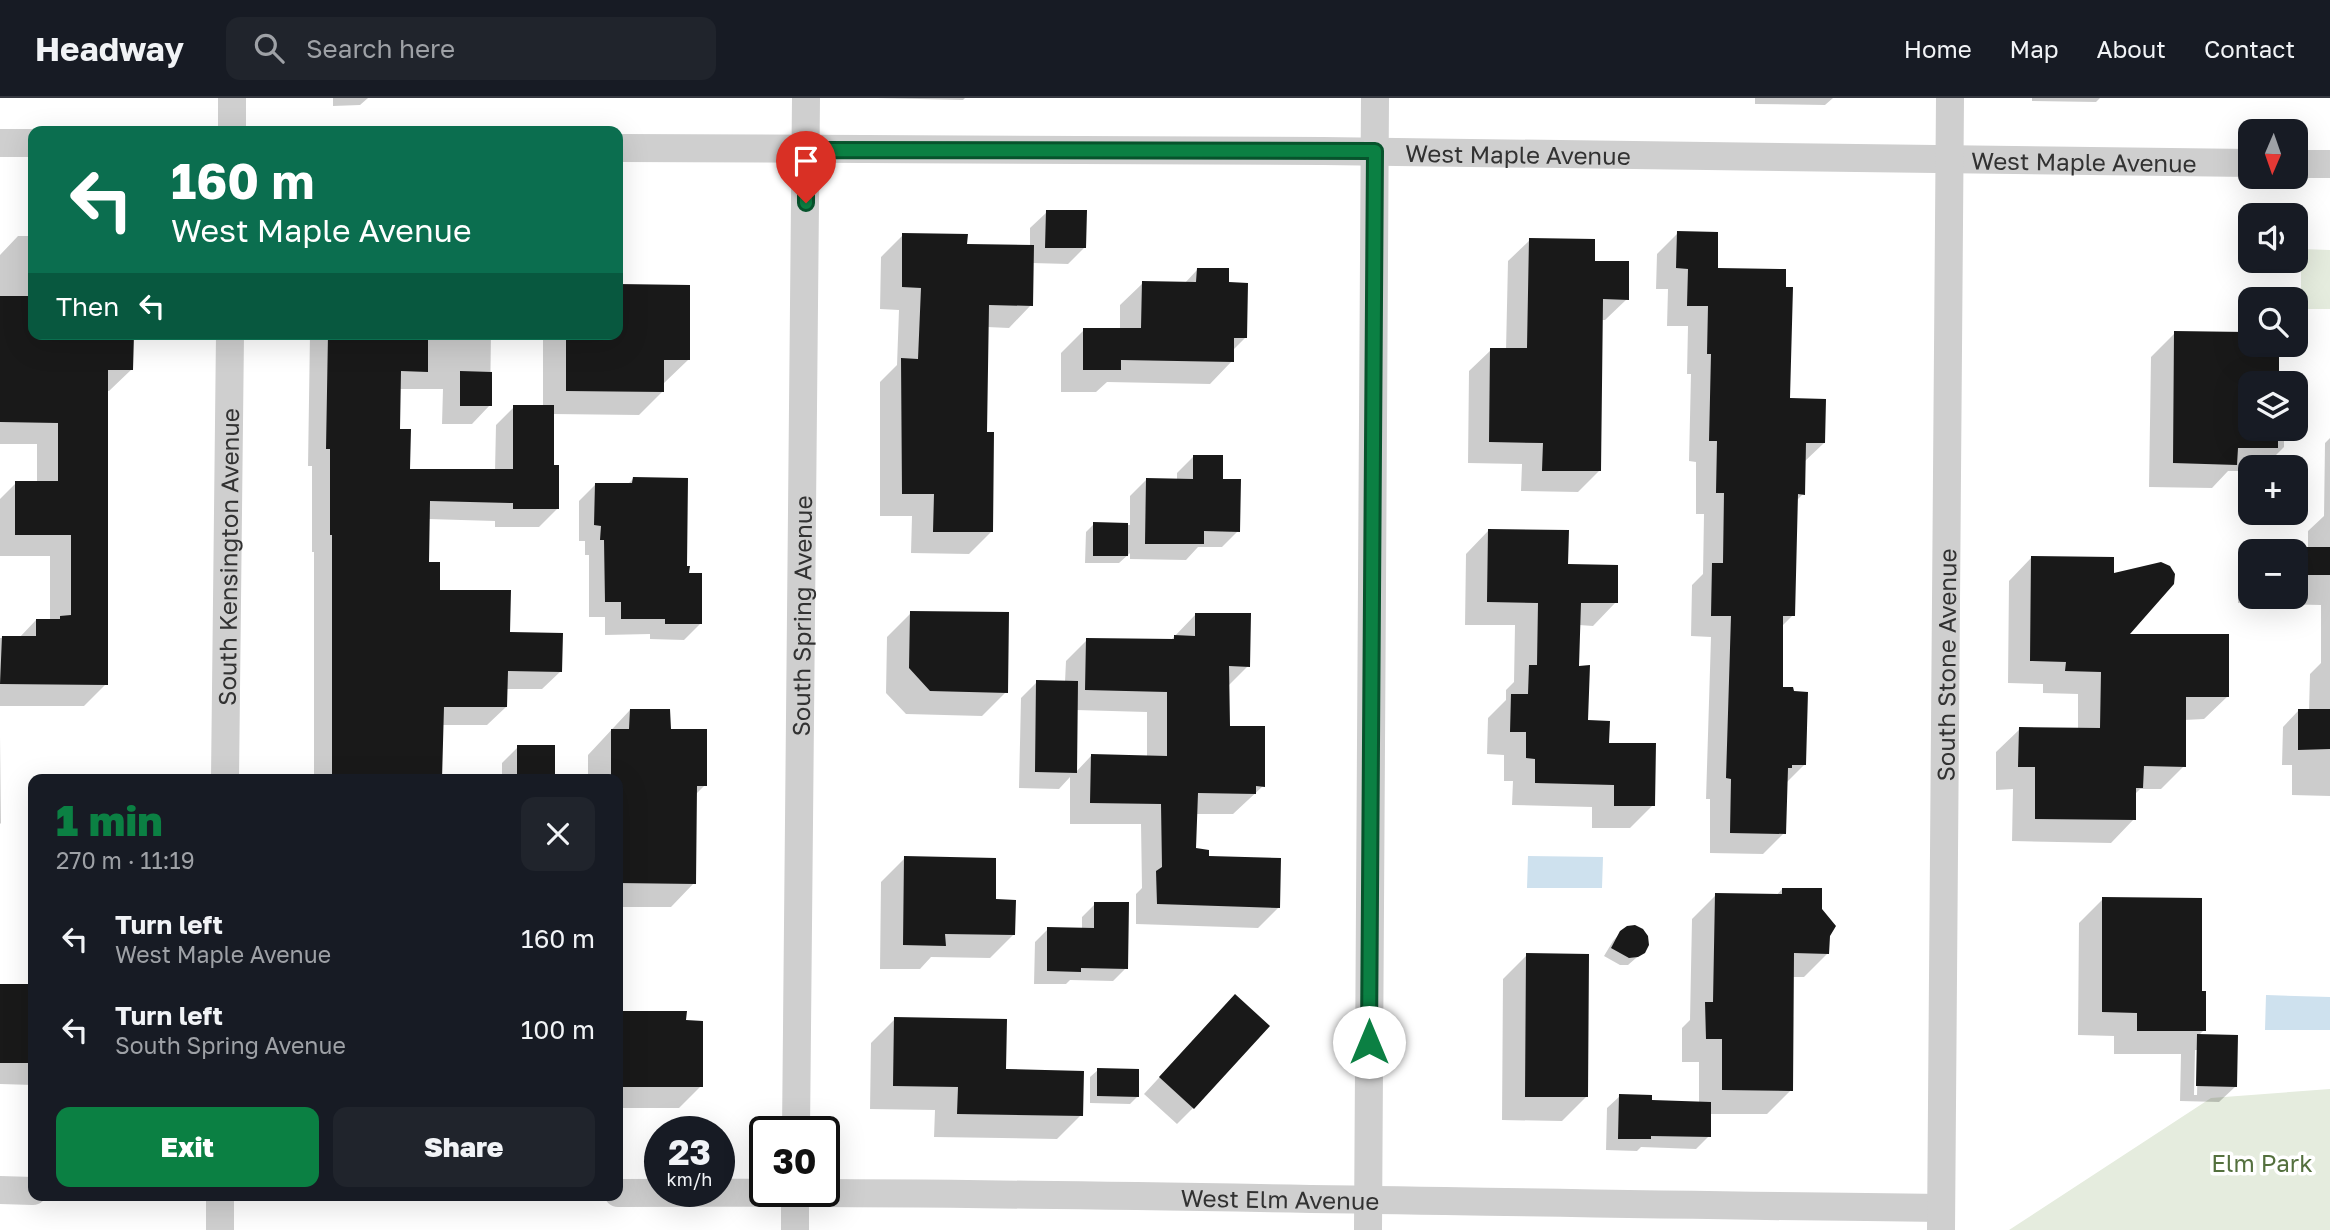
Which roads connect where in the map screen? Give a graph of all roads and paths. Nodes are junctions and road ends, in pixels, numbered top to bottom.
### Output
1 (232, 98) edge
2 (806, 98) edge
3 (1375, 98) edge
4 (1950, 98) edge
5 (232, 126) edge
6 (0, 143) edge
7 (28, 144) edge
8 (623, 148) edge
9 (806, 150) junction
10 (1375, 151) junction
11 (1950, 159) junction
12 (2238, 163) edge
13 (2308, 164) edge
14 (2330, 164) edge
15 (230, 340) edge
16 (225, 774) edge
17 (796, 1116) edge
18 (0, 1190) edge
19 (28, 1191) edge
20 (749, 1192) edge
21 (840, 1192) edge
22 (623, 1193) edge
23 (1367, 1198) junction
24 (220, 1201) edge
25 (795, 1207) edge
26 (1941, 1219) edge
27 (220, 1230) edge
28 (795, 1230) edge
29 (1368, 1230) edge

1 - 5 street
2 - 9 street, South Spring Avenue
3 - 10 street
4 - 11 street, South Stone Avenue
6 - 7 street
8 - 9 street, West Maple Avenue
9 - 10 street, West Maple Avenue
9 - 17 street, South Spring Avenue
10 - 11 street, West Maple Avenue
10 - 23 street
11 - 12 street, West Maple Avenue
11 - 26 street, South Stone Avenue
13 - 14 street
15 - 16 street, South Kensington Avenue
18 - 19 street
20 - 22 street, West Elm Avenue
21 - 23 street, West Elm Avenue
23 - 26 street, West Elm Avenue
23 - 29 street
24 - 27 street
25 - 28 street

